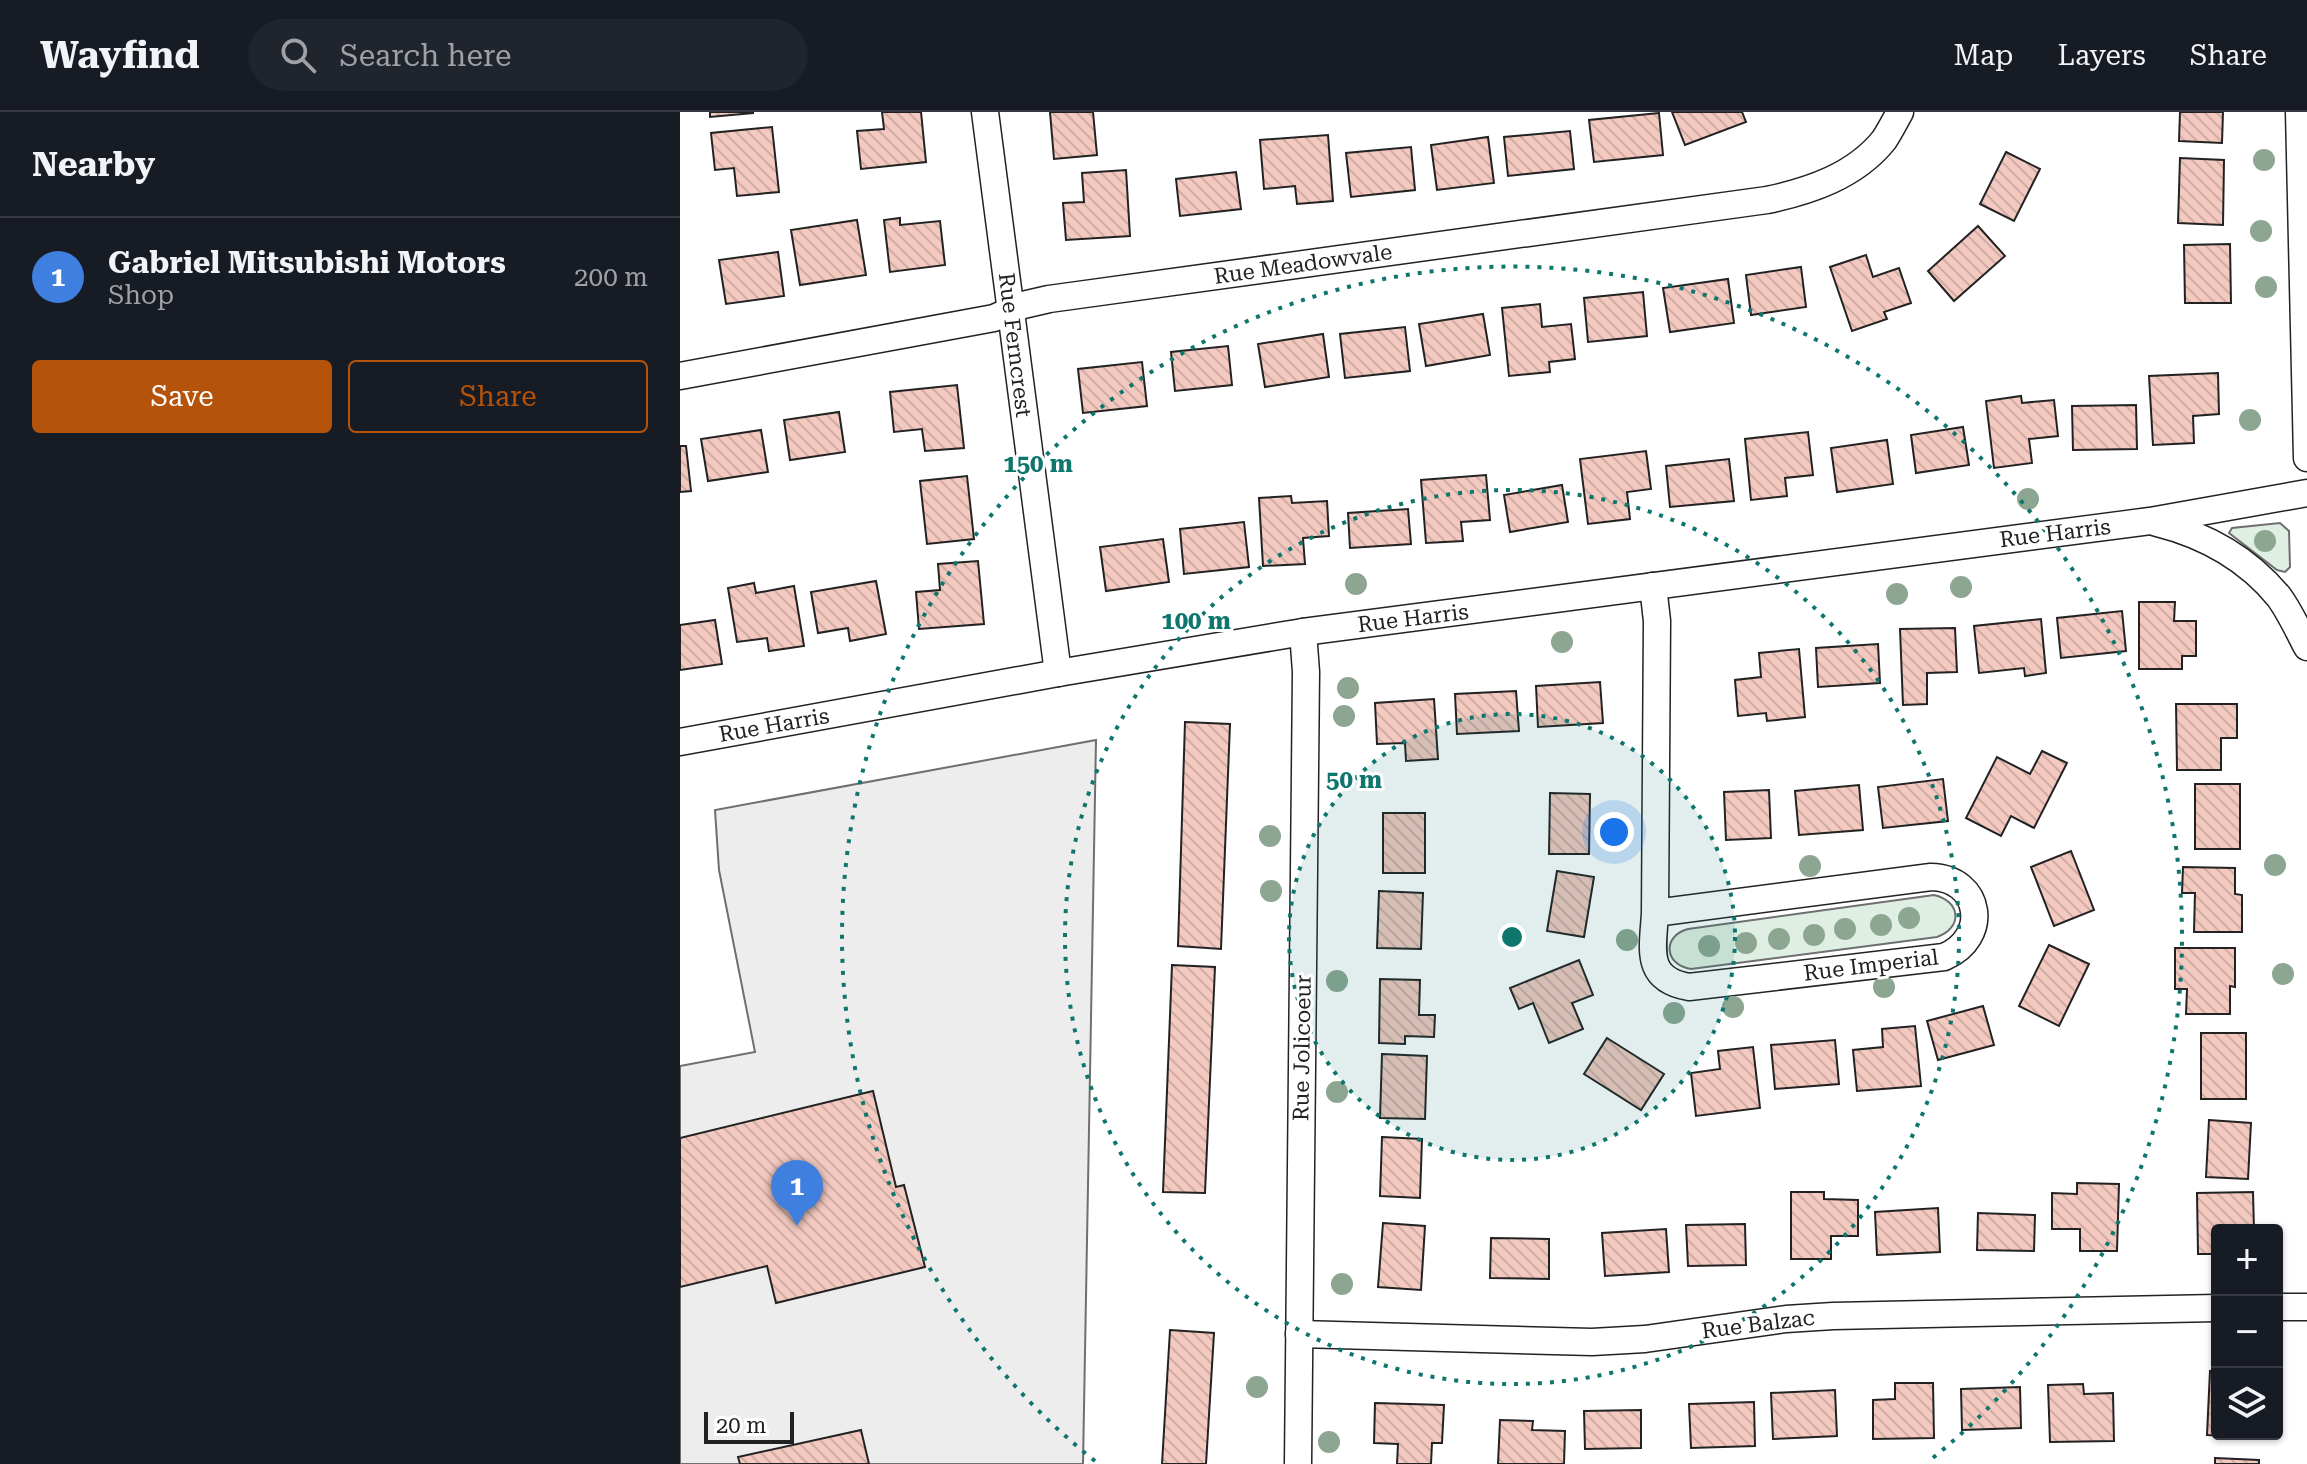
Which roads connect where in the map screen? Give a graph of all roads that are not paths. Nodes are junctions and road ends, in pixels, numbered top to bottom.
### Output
1 (985, 112) edge
2 (1900, 112) edge
3 (2299, 112) edge
4 (1011, 311) junction
5 (680, 376) edge
6 (2307, 458) edge
7 (2307, 493) edge
8 (2150, 521) junction
9 (1653, 586) junction
10 (1303, 632) junction
11 (2307, 647) edge
12 (1058, 673) junction
13 (680, 742) edge
14 (1655, 913) junction
15 (2283, 1307) edge
16 (2307, 1307) edge
17 (2211, 1308) edge
18 (1299, 1334) junction
19 (1298, 1464) edge

1 - 4 street, Rue Ferncrest
2 - 4 street, Rue Meadowvale
3 - 6 street
4 - 5 street, Rue Meadowvale
4 - 12 street, Rue Ferncrest
7 - 8 street, Rue Harris
8 - 9 street, Rue Harris
8 - 11 street, Rue Harris
9 - 10 street, Rue Harris
9 - 14 street, Rue Imperial
10 - 12 street, Rue Harris
10 - 18 street, Rue Jolicoeur
12 - 13 street, Rue Harris
14 - 14 street, Rue Imperial
15 - 16 street
17 - 18 street, Rue Balzac
18 - 19 street, Rue Jolicoeur

